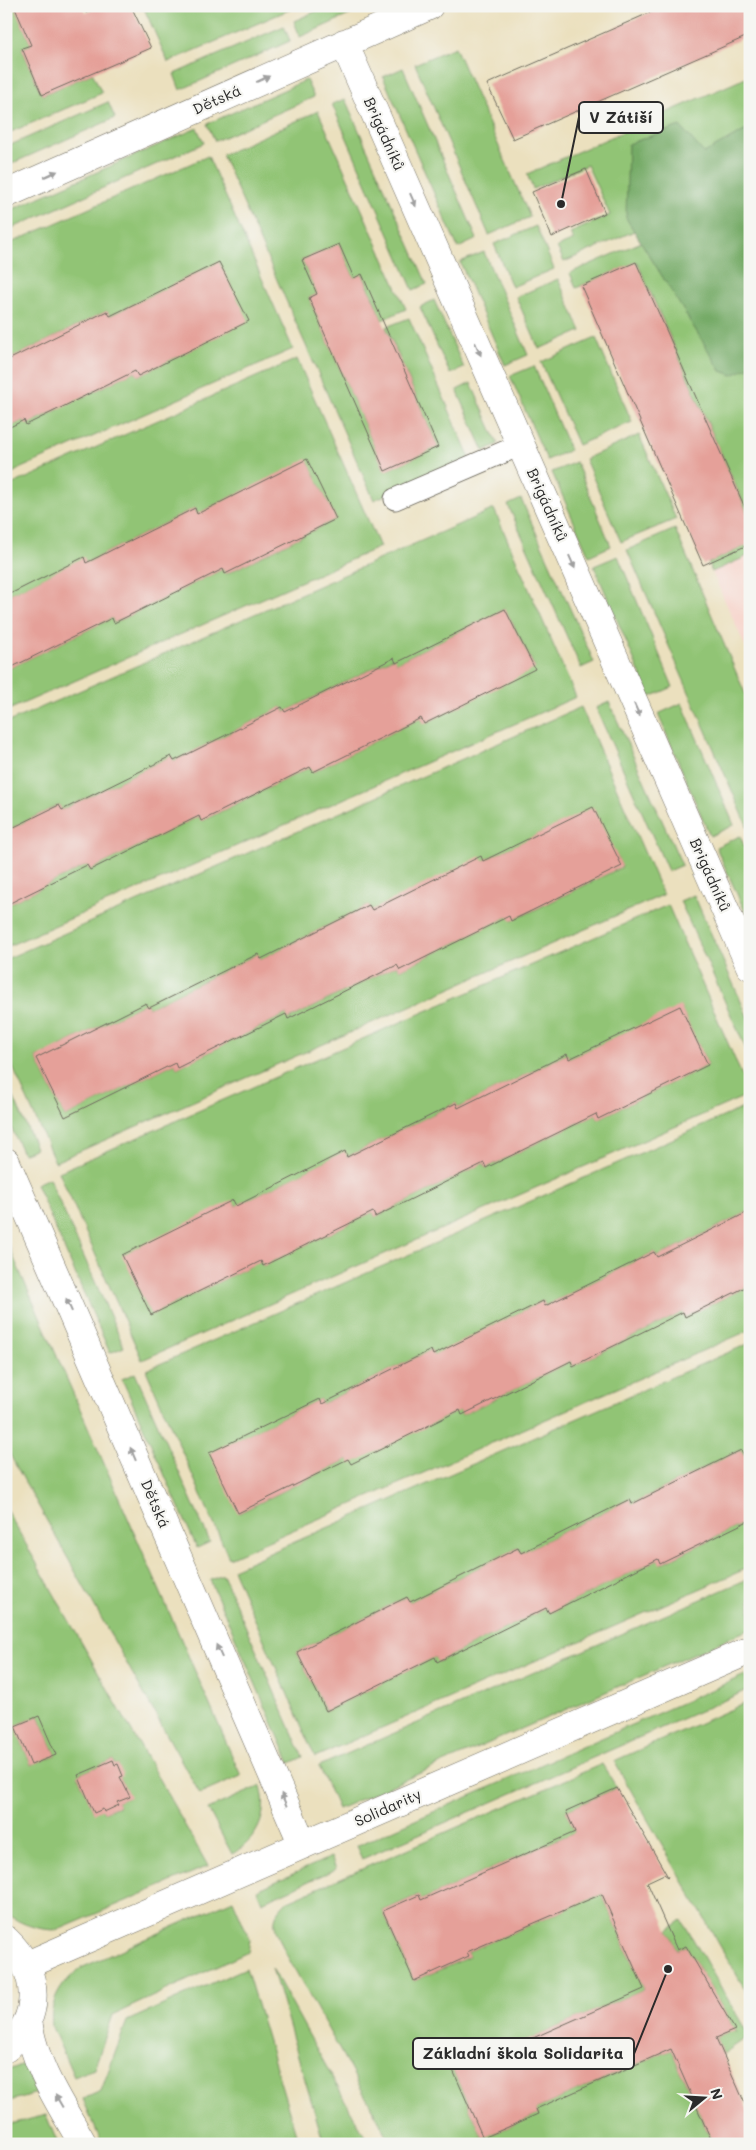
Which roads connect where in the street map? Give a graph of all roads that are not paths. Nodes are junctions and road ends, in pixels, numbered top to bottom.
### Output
1 (429, 6) edge
2 (344, 43) junction
3 (6, 194) edge
4 (520, 445) junction
5 (395, 500) dead end
6 (750, 966) edge
7 (6, 1162) edge
8 (750, 1650) edge
9 (303, 1845) junction
10 (6, 1940) edge
11 (27, 1965) junction
12 (28, 2021) junction
13 (6, 2048) edge
14 (83, 2144) edge

1 - 2 street, Dětská
3 -> 2 street, Dětská
2 -> 4 street, Brigádníků
4 - 5 lane
4 -> 6 street, Brigádníků
9 -> 7 street, Dětská
8 - 9 street, Solidarity
9 - 11 street, Solidarity
10 - 11 street
11 - 12 street
12 - 13 street
14 -> 12 street

